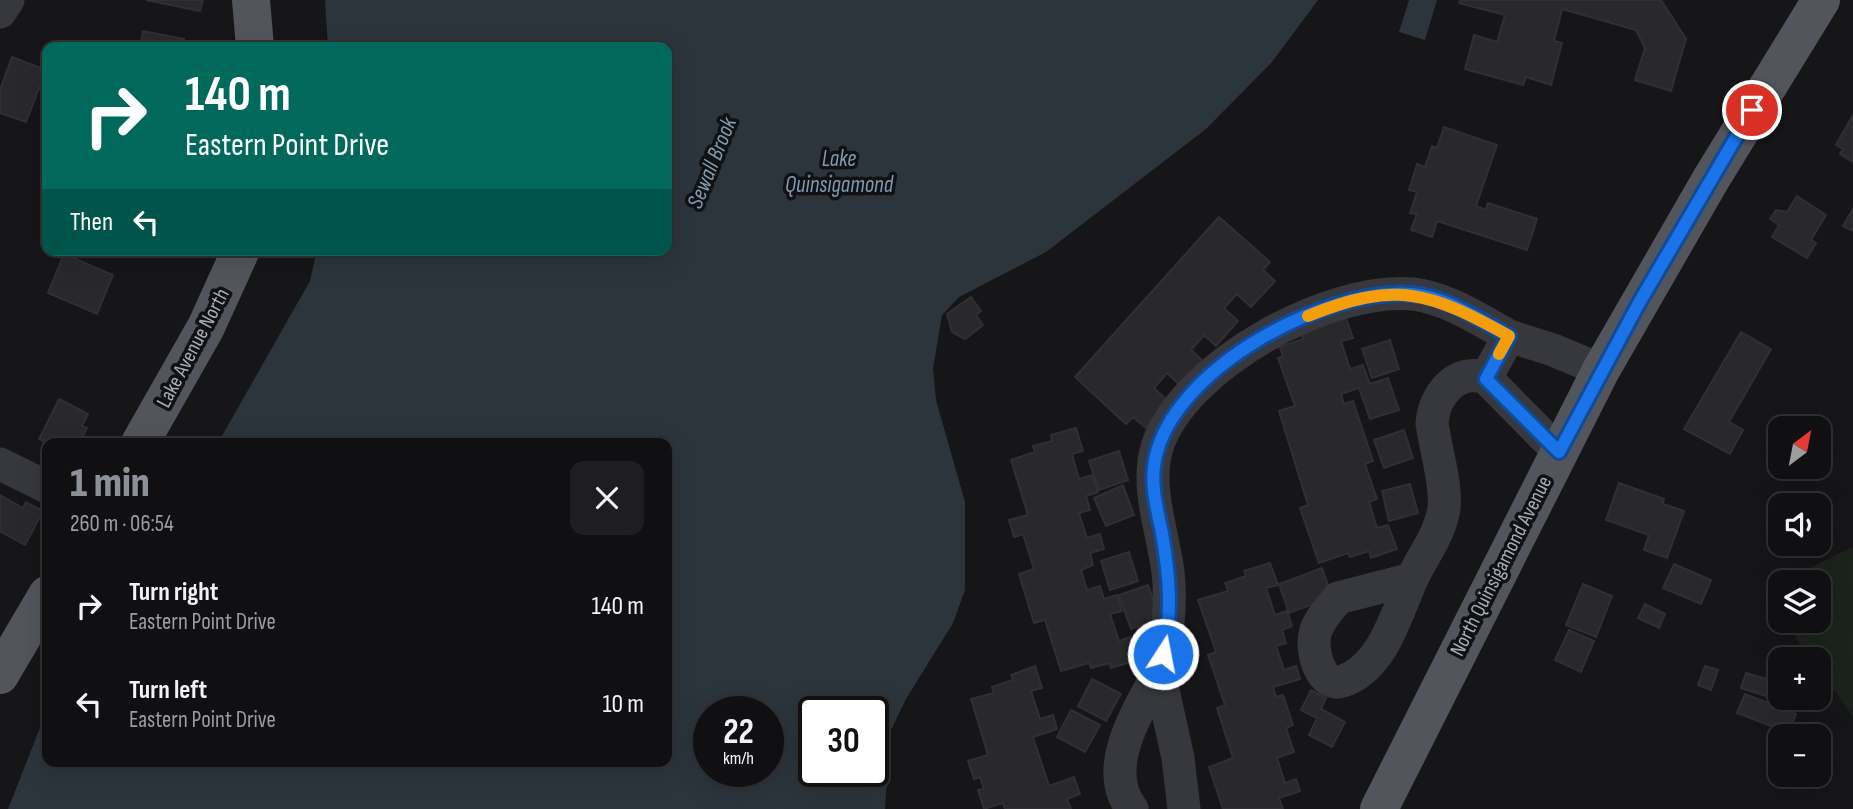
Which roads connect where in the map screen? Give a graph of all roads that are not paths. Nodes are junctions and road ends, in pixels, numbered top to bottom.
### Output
1 (8, 0) edge
2 (251, 0) edge
3 (1821, 0) edge
4 (0, 12) edge
5 (255, 42) edge
6 (238, 256) edge
7 (1509, 336) junction
8 (1601, 370) junction
9 (1486, 379) junction
10 (143, 438) edge
11 (1559, 452) junction
12 (0, 464) edge
13 (42, 485) edge
14 (1412, 579) dead end
15 (42, 604) edge
16 (1158, 672) junction
17 (0, 675) edge
18 (1132, 809) edge
19 (1184, 809) edge
20 (1379, 809) edge

1 - 4 street
2 - 5 main road
3 - 8 main road, North Quinsigamond Avenue
6 - 10 main road, Lake Avenue North
7 - 8 street
7 - 9 street
7 - 16 street
8 - 11 main road, North Quinsigamond Avenue
9 - 11 street
9 - 14 street
11 - 20 main road, North Quinsigamond Avenue
12 - 13 street
15 - 17 main road
16 - 18 street
16 - 19 street

